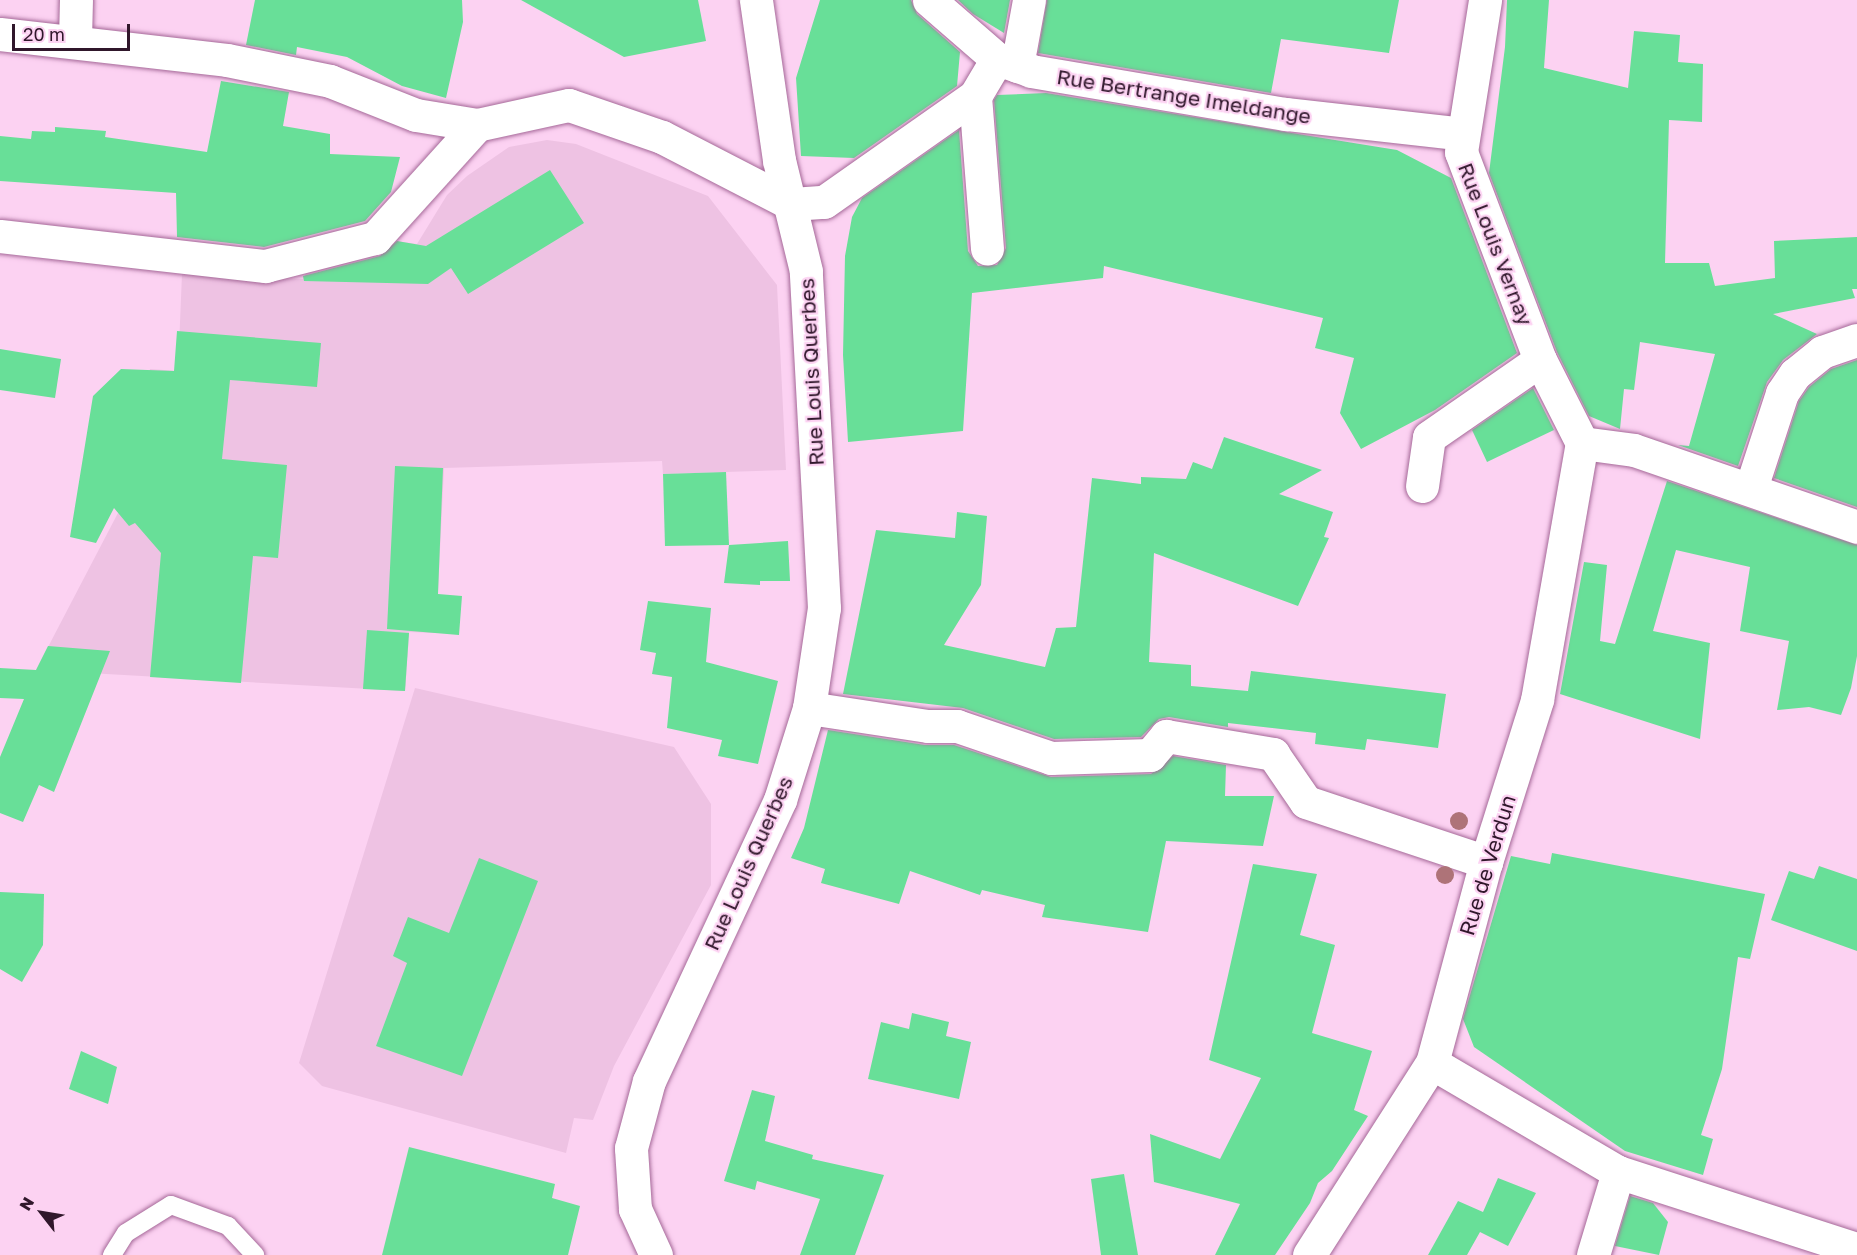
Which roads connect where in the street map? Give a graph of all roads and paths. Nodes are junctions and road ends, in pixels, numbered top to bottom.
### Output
1 (76, 0) edge
2 (756, 0) edge
3 (929, 0) edge
4 (1029, 0) edge
5 (1485, 0) edge
6 (0, 34) edge
7 (75, 40) junction
8 (1007, 63) junction
9 (975, 96) junction
10 (477, 125) junction
11 (1462, 134) junction
12 (792, 204) junction
13 (0, 236) edge
14 (987, 249) dead end
15 (1857, 340) edge
16 (1540, 360) junction
17 (1582, 443) junction
18 (1422, 486) dead end
19 (1751, 488) junction
20 (1857, 526) edge
21 (808, 708) junction
22 (1486, 862) junction
23 (1432, 1063) junction
24 (1618, 1172) junction
25 (1857, 1249) edge
26 (112, 1255) edge
27 (255, 1255) edge
28 (656, 1255) edge
29 (1309, 1255) edge
30 (1593, 1255) edge

1 - 7 street
2 - 12 street
3 - 8 street, Rue Bertrange Imeldange
4 - 8 street
5 - 11 street, Rue Louis Vernay
6 - 7 street
7 - 10 street
8 - 9 street
8 - 11 street, Rue Bertrange Imeldange
9 - 12 street
9 - 14 street
10 - 12 street
10 - 13 street
11 - 16 street, Rue Louis Vernay
12 - 21 street, Rue Louis Querbes
15 - 19 street
16 - 17 street, Rue Louis Vernay
16 - 18 street
17 - 19 street
17 - 22 street, Rue de Verdun
19 - 20 street
21 - 22 street
21 - 28 street, Rue Louis Querbes
22 - 23 street, Rue de Verdun
23 - 24 street
23 - 29 street, Rue de Verdun
24 - 25 street
24 - 30 street
26 - 27 lane

